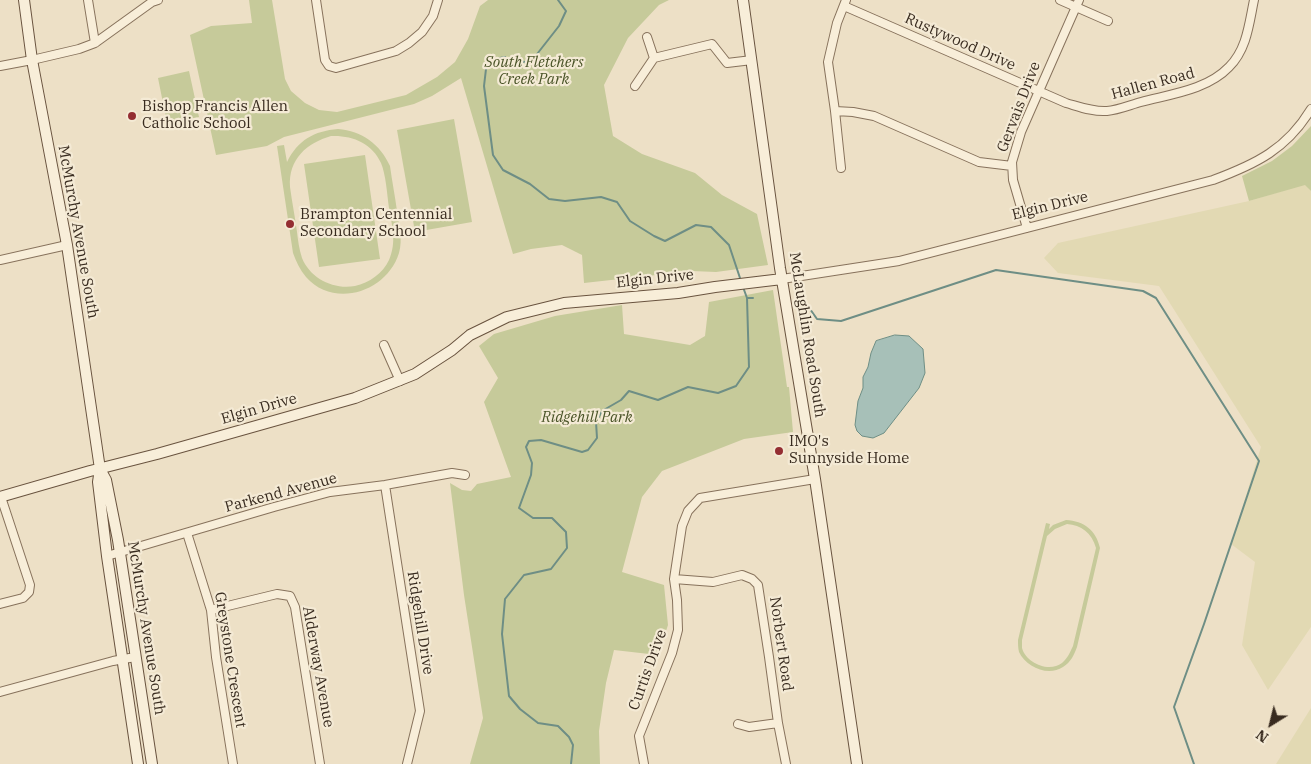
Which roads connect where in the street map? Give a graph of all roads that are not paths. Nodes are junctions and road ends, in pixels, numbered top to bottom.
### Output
1 (24, 0) edge
2 (88, 0) edge
3 (158, 0) edge
4 (316, 0) edge
5 (438, 0) edge
6 (743, 0) edge
7 (1060, 0) edge
8 (1254, 0) edge
9 (845, 3) edge
10 (1077, 4) edge
11 (1108, 21) dead end
12 (647, 37) dead end
13 (94, 43) junction
14 (654, 58) junction
15 (32, 60) junction
16 (752, 60) junction
17 (0, 66) edge
18 (635, 86) dead end
19 (1039, 91) junction
20 (1311, 109) edge
21 (835, 111) junction
22 (1012, 166) junction
23 (841, 168) dead end
24 (1027, 228) junction
25 (67, 245) junction
26 (0, 260) edge
27 (782, 280) junction
28 (384, 345) dead end
29 (400, 381) junction
30 (100, 469) junction
31 (465, 475) dead end
32 (815, 479) junction
33 (385, 485) junction
34 (0, 497) edge
35 (187, 533) junction
36 (120, 552) junction
37 (107, 556) junction
38 (674, 579) junction
39 (0, 604) edge
40 (211, 610) junction
41 (135, 657) junction
42 (122, 659) junction
43 (0, 692) edge
44 (778, 723) junction
45 (738, 724) dead end
46 (138, 764) edge
47 (152, 764) edge
48 (233, 764) edge
49 (320, 764) edge
50 (407, 764) edge
51 (644, 764) edge
52 (786, 764) edge
53 (857, 764) edge

1 - 15 street, McMurchy Avenue South
2 - 13 street
3 - 13 street
4 - 5 street
6 - 16 street, McLaughlin Road South
7 - 10 street
8 - 19 street, Hallen Road
9 - 19 street, Rustywood Drive
9 - 21 street
10 - 11 street
10 - 19 street, Gervais Drive
12 - 14 street
13 - 15 street
14 - 16 street
14 - 18 street
15 - 17 street
15 - 25 street, McMurchy Avenue South
16 - 27 street, McLaughlin Road South
19 - 22 street, Gervais Drive
20 - 24 street, Elgin Drive
21 - 22 street
21 - 23 street
22 - 24 street, Gervais Drive
24 - 27 street, Elgin Drive
25 - 26 street
25 - 30 street, McMurchy Avenue South
27 - 29 street, Elgin Drive
27 - 32 street, McLaughlin Road South
28 - 29 street
29 - 30 street, Elgin Drive
30 - 34 street, Elgin Drive
30 - 36 street, McMurchy Avenue South
30 - 37 street, McMurchy Avenue South
31 - 33 street, Parkend Avenue
32 - 38 street, Curtis Drive
32 - 53 street, McLaughlin Road South
33 - 35 street, Parkend Avenue
33 - 50 street, Ridgehill Drive
34 - 39 street
35 - 36 street, Parkend Avenue
35 - 40 street, Greystone Crescent
36 - 37 street, Parkend Avenue
36 - 41 street, McMurchy Avenue South
37 - 42 street, McMurchy Avenue South
38 - 44 street, Norbert Road
38 - 51 street, Curtis Drive
40 - 48 street, Greystone Crescent
40 - 49 street, Alderway Avenue
41 - 42 street
41 - 47 street, McMurchy Avenue South
42 - 43 street
42 - 46 street, McMurchy Avenue South
44 - 45 street
44 - 52 street, Norbert Road

